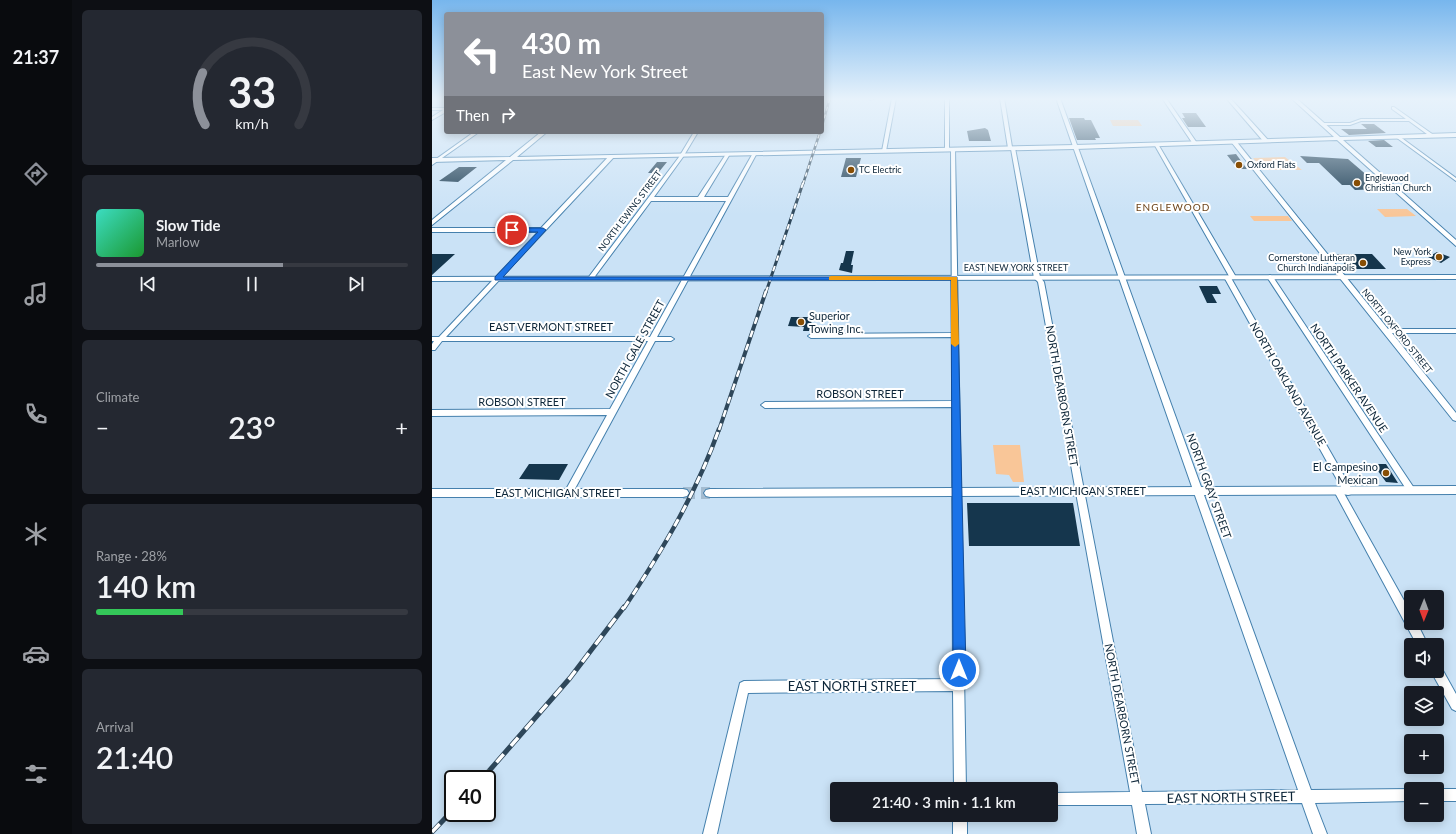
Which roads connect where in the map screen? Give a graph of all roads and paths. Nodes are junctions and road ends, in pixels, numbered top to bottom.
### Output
1 (470, 137) edge
2 (538, 137) edge
3 (693, 137) edge
4 (887, 137) edge
5 (949, 137) edge
6 (1010, 137) edge
7 (1072, 137) edge
8 (1191, 137) edge
9 (1262, 137) edge
10 (1336, 137) edge
11 (1399, 137) joint
12 (1338, 139) junction
13 (1266, 141) junction
14 (1234, 142) junction
15 (1195, 143) junction
16 (1156, 144) junction
17 (1075, 147) junction
18 (1012, 148) junction
19 (950, 149) junction
20 (884, 151) junction
21 (755, 153) junction
22 (728, 154) junction
23 (683, 155) junction
24 (612, 156) junction
25 (512, 158) junction
26 (435, 160) edge
27 (432, 164) edge
28 (1456, 180) edge
29 (650, 199) junction
30 (700, 199) junction
31 (730, 199) junction
32 (432, 223) edge
33 (432, 230) edge
34 (543, 230) junction
35 (1456, 244) edge
36 (1230, 277) junction
37 (1270, 277) junction
38 (1342, 277) junction
39 (1456, 277) edge
40 (591, 278) junction
41 (687, 278) junction
42 (954, 278) junction
43 (1037, 278) junction
44 (1122, 278) junction
45 (432, 279) edge
46 (497, 279) junction
47 (1386, 331) junction
48 (1456, 331) edge
49 (955, 335) junction
50 (811, 336) dead end
51 (653, 338) junction
52 (432, 339) edge
53 (441, 339) junction
54 (671, 339) dead end
55 (432, 348) edge
56 (956, 404) junction
57 (1445, 404) junction
58 (1456, 404) edge
59 (765, 405) dead end
60 (612, 412) junction
61 (432, 413) edge
62 (1456, 418) edge
63 (1411, 490) junction
64 (1456, 490) edge
65 (1198, 491) junction
66 (1343, 491) junction
67 (957, 492) junction
68 (1079, 492) junction
69 (432, 493) edge
70 (568, 493) junction
71 (684, 493) tunnel mouth
72 (710, 493) tunnel mouth
73 (1419, 638) edge
74 (1441, 678) edge
75 (959, 685) junction
76 (1456, 705) edge
77 (960, 782) edge
78 (1404, 795) edge
79 (1444, 795) edge
80 (1456, 795) edge
81 (1307, 796) junction
82 (1137, 798) junction
83 (1058, 799) edge
84 (960, 822) edge
85 (710, 834) edge
86 (960, 834) edge
87 (1144, 834) edge
88 (1320, 834) edge

1 - 26 street
2 - 25 main road
3 - 23 street, NORTH EWING STREET
4 - 20 street
5 - 19 street
6 - 18 street, NORTH DEARBORN STREET
7 - 17 street, NORTH GRAY STREET
8 - 15 street
9 - 13 street
10 - 12 main road
11 - 12 main road
11 - 28 street
12 - 13 main road
12 - 35 main road
13 - 14 main road
14 - 15 main road
14 - 38 street, NORTH OXFORD STREET
15 - 16 main road
16 - 17 main road
16 - 36 street, NORTH OAKLAND AVENUE
17 - 18 main road
17 - 44 street, NORTH GRAY STREET
18 - 19 main road
18 - 43 street, NORTH DEARBORN STREET
19 - 20 main road
19 - 42 street
20 - 21 main road
21 - 22 main road
21 - 31 street, NORTH GALE STREET
22 - 23 main road
22 - 30 street
23 - 24 main road
23 - 29 street, NORTH EWING STREET
24 - 25 main road
24 - 34 street
25 - 26 main road
25 - 32 main road
26 - 27 street
29 - 30 street
29 - 40 street, NORTH EWING STREET
30 - 31 street
31 - 41 street, NORTH GALE STREET
33 - 34 street
34 - 46 street
36 - 37 main road, EAST NEW YORK STREET
36 - 44 main road, EAST NEW YORK STREET
36 - 66 street, NORTH OAKLAND AVENUE
37 - 38 main road, EAST NEW YORK STREET
37 - 63 street, NORTH PARKER AVENUE
38 - 39 main road, EAST NEW YORK STREET
38 - 47 street, NORTH OXFORD STREET
40 - 41 main road, EAST NEW YORK STREET
40 - 46 main road, EAST NEW YORK STREET
41 - 42 main road, EAST NEW YORK STREET
41 - 51 street, NORTH GALE STREET
42 - 43 main road, EAST NEW YORK STREET
42 - 49 street
43 - 44 main road, EAST NEW YORK STREET
43 - 68 street, NORTH DEARBORN STREET
44 - 65 street, NORTH GRAY STREET
45 - 46 main road, EAST NEW YORK STREET
46 - 53 street
47 - 48 street
47 - 57 street, NORTH OXFORD STREET
49 - 50 street
49 - 56 street
51 - 53 street, EAST VERMONT STREET
51 - 54 street, EAST VERMONT STREET
51 - 60 street, NORTH GALE STREET
52 - 53 street, EAST VERMONT STREET
53 - 55 street
56 - 59 street, ROBSON STREET
56 - 67 street
57 - 58 street
57 - 62 street, NORTH OXFORD STREET
60 - 61 street, ROBSON STREET
60 - 70 street, NORTH GALE STREET
63 - 64 main road, EAST MICHIGAN STREET
63 - 66 main road, EAST MICHIGAN STREET
65 - 66 main road, EAST MICHIGAN STREET
65 - 68 main road, EAST MICHIGAN STREET
65 - 81 street, NORTH GRAY STREET
66 - 73 street, NORTH OAKLAND AVENUE
67 - 68 main road, EAST MICHIGAN STREET
67 - 72 main road, EAST MICHIGAN STREET
67 - 75 street
68 - 82 street, NORTH DEARBORN STREET
69 - 70 main road, EAST MICHIGAN STREET
70 - 71 main road, EAST MICHIGAN STREET
74 - 76 street
75 - 77 street
75 - 85 street, EAST NORTH STREET
78 - 81 street, EAST NORTH STREET
79 - 80 street
81 - 82 street, EAST NORTH STREET
81 - 88 street, NORTH GRAY STREET
82 - 83 street, EAST NORTH STREET
82 - 87 street, NORTH DEARBORN STREET
84 - 86 street

